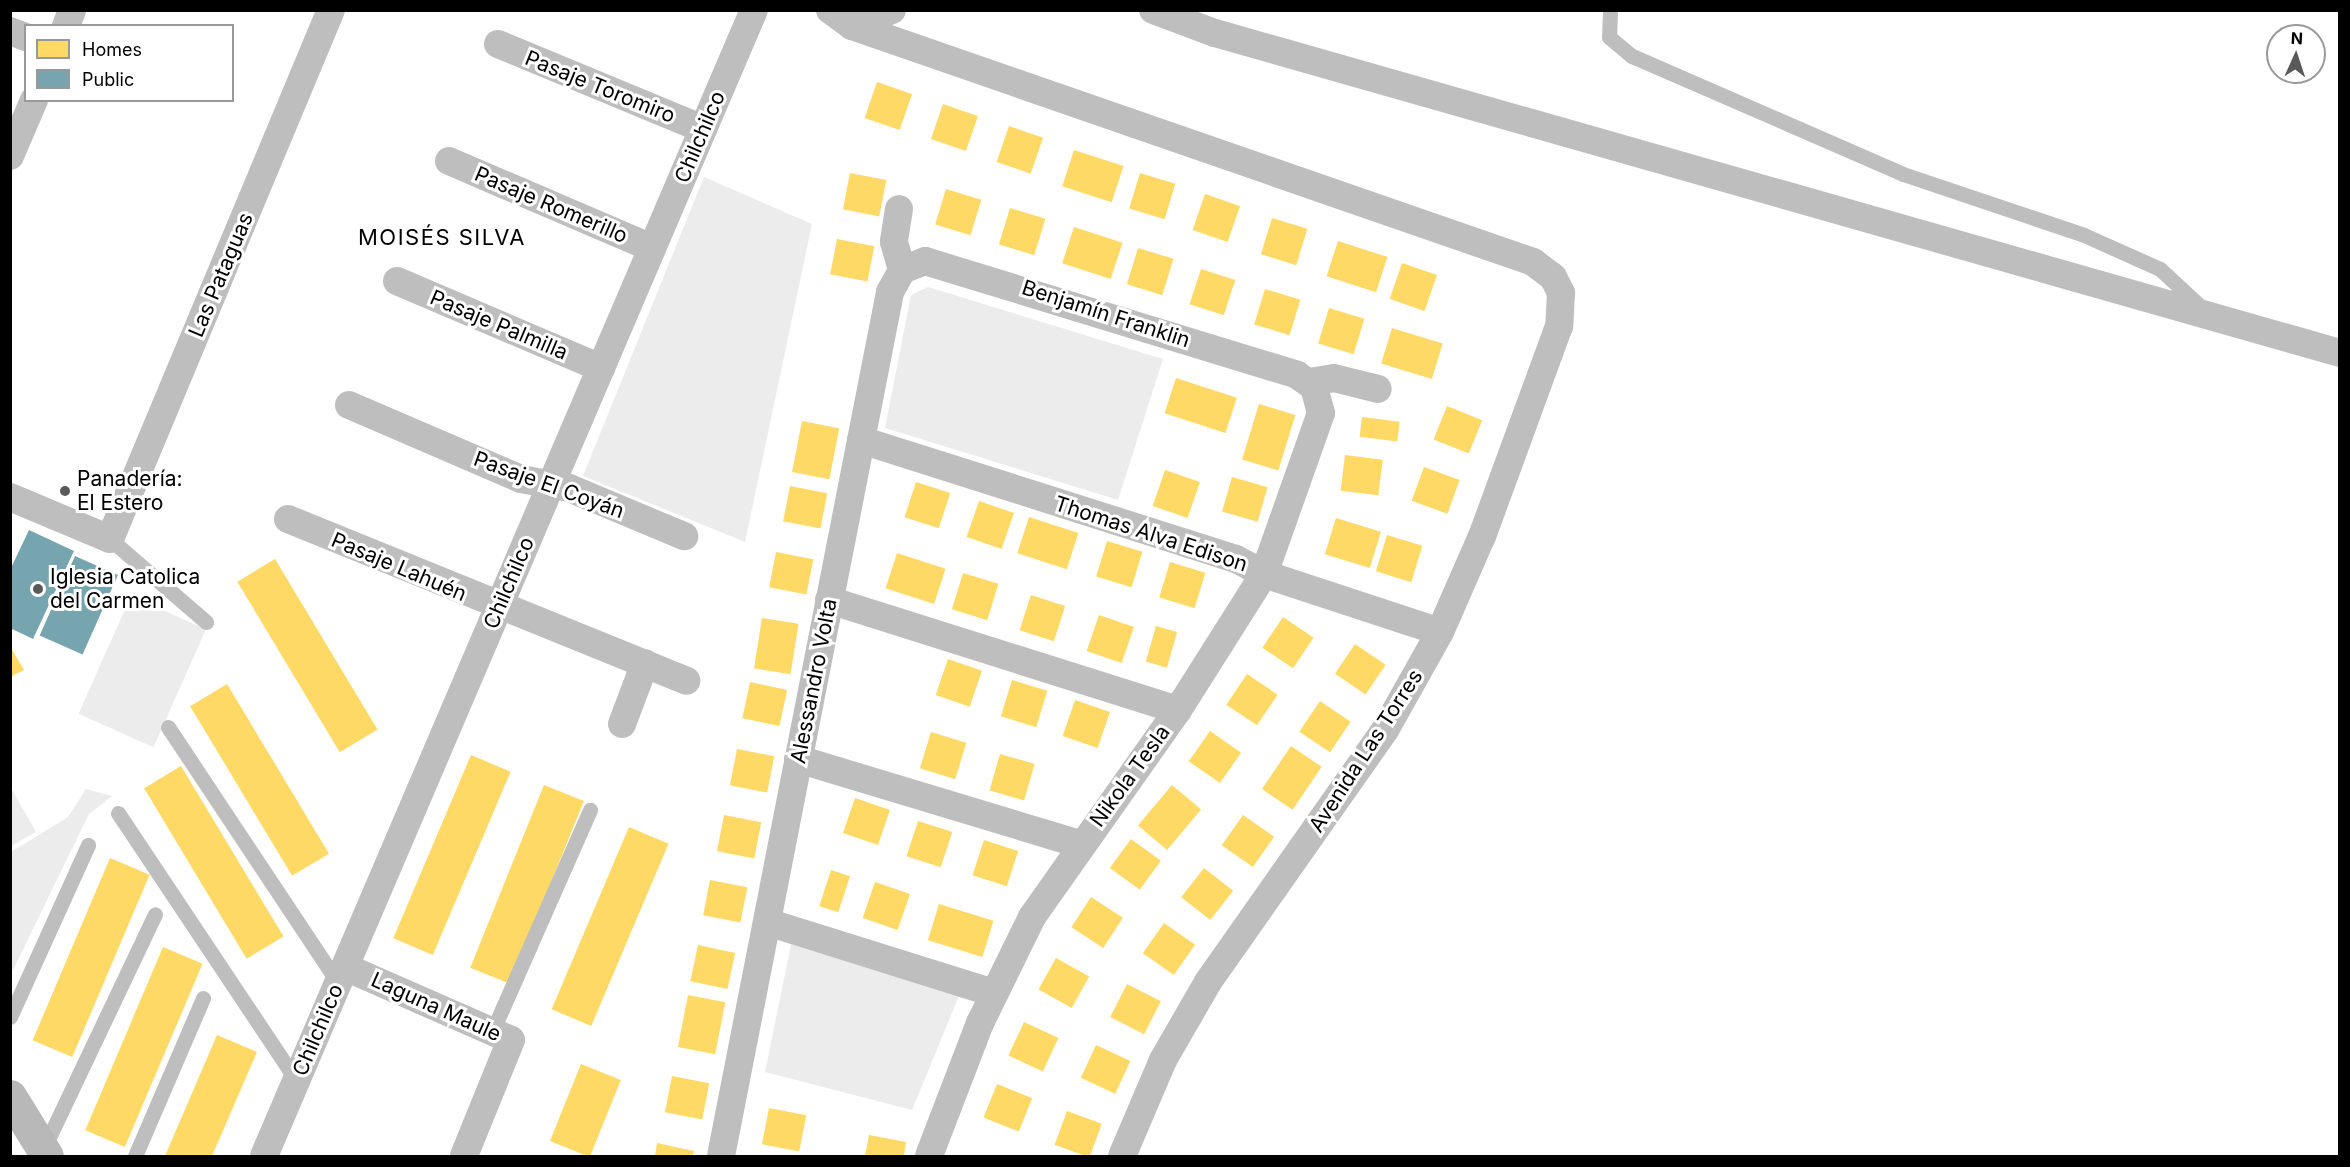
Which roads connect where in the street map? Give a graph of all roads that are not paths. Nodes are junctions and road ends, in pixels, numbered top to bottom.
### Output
1 (331, 10) edge
2 (754, 10) edge
3 (892, 10) edge
4 (1154, 10) edge
5 (1610, 10) edge
6 (841, 18) edge
7 (498, 44) dead end
8 (33, 102) edge
9 (703, 129) junction
10 (10, 156) edge
11 (449, 161) dead end
12 (899, 209) dead end
13 (652, 248) junction
14 (902, 270) junction
15 (397, 281) dead end
16 (2211, 316) junction
17 (2340, 353) edge
18 (601, 368) junction
19 (1313, 388) junction
20 (1378, 389) dead end
21 (349, 405) dead end
22 (861, 440) junction
23 (551, 485) junction
24 (10, 497) edge
25 (288, 519) dead end
26 (684, 536) dead end
27 (110, 539) junction
28 (1264, 574) junction
29 (829, 600) junction
30 (499, 606) junction
31 (206, 622) dead end
32 (1440, 632) junction
33 (645, 663) junction
34 (686, 681) dead end
35 (1178, 710) junction
36 (622, 724) dead end
37 (168, 727) dead end
38 (798, 759) junction
39 (590, 810) dead end
40 (118, 813) dead end
41 (1080, 844) junction
42 (88, 845) dead end
43 (155, 914) dead end
44 (767, 922) junction
45 (342, 975) junction
46 (994, 993) junction
47 (203, 998) dead end
48 (10, 1017) edge
49 (492, 1032) junction
50 (297, 1081) junction
51 (10, 1096) edge
52 (45, 1153) edge
53 (135, 1156) edge
54 (264, 1156) edge
55 (464, 1156) edge
56 (721, 1156) edge
57 (929, 1156) edge
58 (1122, 1156) edge

1 - 27 street, Las Pataguas
2 - 9 street, Chilchilco
3 - 6 street
4 - 16 street
5 - 16 lane
6 - 32 street, Avenida Las Torres
7 - 9 street, Pasaje Toromiro
8 - 10 street
9 - 13 street, Chilchilco
11 - 13 street, Pasaje Romerillo
12 - 14 street
13 - 18 street, Chilchilco
14 - 19 street, Benjamín Franklin
14 - 22 street, Alessandro Volta
15 - 18 street, Pasaje Palmilla
16 - 17 street
18 - 23 street, Chilchilco
19 - 20 street, Benjamín Franklin
19 - 28 street, Nikola Tesla
21 - 23 street, Pasaje El Coyán
22 - 28 street, Thomas Alva Edison
22 - 29 street, Alessandro Volta
23 - 26 street, Pasaje El Coyán
23 - 30 street, Chilchilco
24 - 27 street
25 - 30 street, Pasaje Lahuén
27 - 31 lane
28 - 32 street, Thomas Alva Edison
28 - 35 street, Nikola Tesla
29 - 35 street
29 - 38 street, Alessandro Volta
30 - 33 street, Pasaje Lahuén
30 - 45 street, Chilchilco
32 - 58 street, Avenida Las Torres
33 - 34 street, Pasaje Lahuén
33 - 36 street
35 - 41 street, Nikola Tesla
37 - 45 lane
38 - 41 street
38 - 44 street, Alessandro Volta
39 - 49 lane
40 - 50 lane
41 - 46 street, Nikola Tesla
42 - 48 lane
43 - 52 lane
44 - 46 street
44 - 56 street, Alessandro Volta
45 - 49 street, Laguna Maule
45 - 50 street, Chilchilco
46 - 57 street, Nikola Tesla
47 - 53 lane
49 - 55 street, Laguna Maule
50 - 54 street, Chilchilco
51 - 52 street

